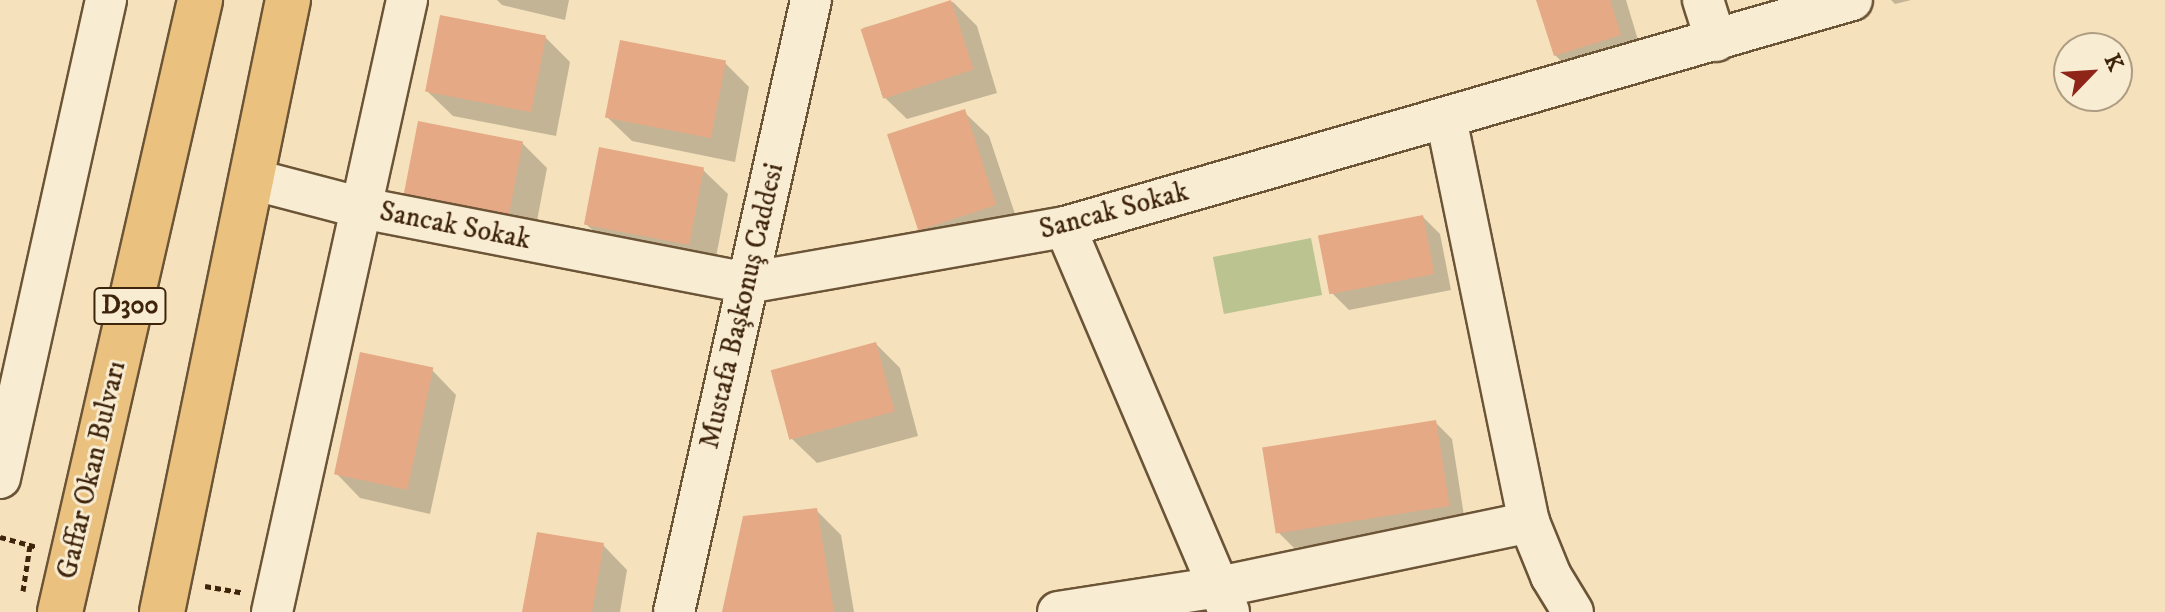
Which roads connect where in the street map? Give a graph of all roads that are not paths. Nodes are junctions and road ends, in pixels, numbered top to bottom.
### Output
1 (106, 0) edge
2 (200, 0) edge
3 (288, 0) edge
4 (407, 0) edge
5 (811, 0) edge
6 (1703, 0) edge
7 (1853, 1) edge
8 (1716, 41) junction
9 (1446, 118) junction
10 (251, 179) junction
11 (362, 208) junction
12 (1065, 227) junction
13 (747, 283) junction
14 (0, 478) edge
15 (1529, 522) junction
16 (165, 595) edge
17 (1224, 600) edge
18 (41, 605) edge
19 (274, 605) edge
20 (674, 612) edge
21 (1058, 612) edge
22 (1573, 612) edge

1 - 14 street
2 - 18 highway, Gaffar Okan Bulvarı / D300
3 - 10 highway
4 - 11 street
5 - 13 street, Mustafa Başkonuş Caddesi
6 - 8 street
7 - 8 street, Sancak Sokak
8 - 9 street, Sancak Sokak
9 - 12 street, Sancak Sokak
9 - 15 street
10 - 11 street, Sancak Sokak
10 - 16 highway
11 - 13 street, Sancak Sokak
11 - 19 street
12 - 13 street, Sancak Sokak
12 - 17 street
13 - 20 street, Mustafa Başkonuş Caddesi
15 - 17 street
15 - 22 street
17 - 21 street

